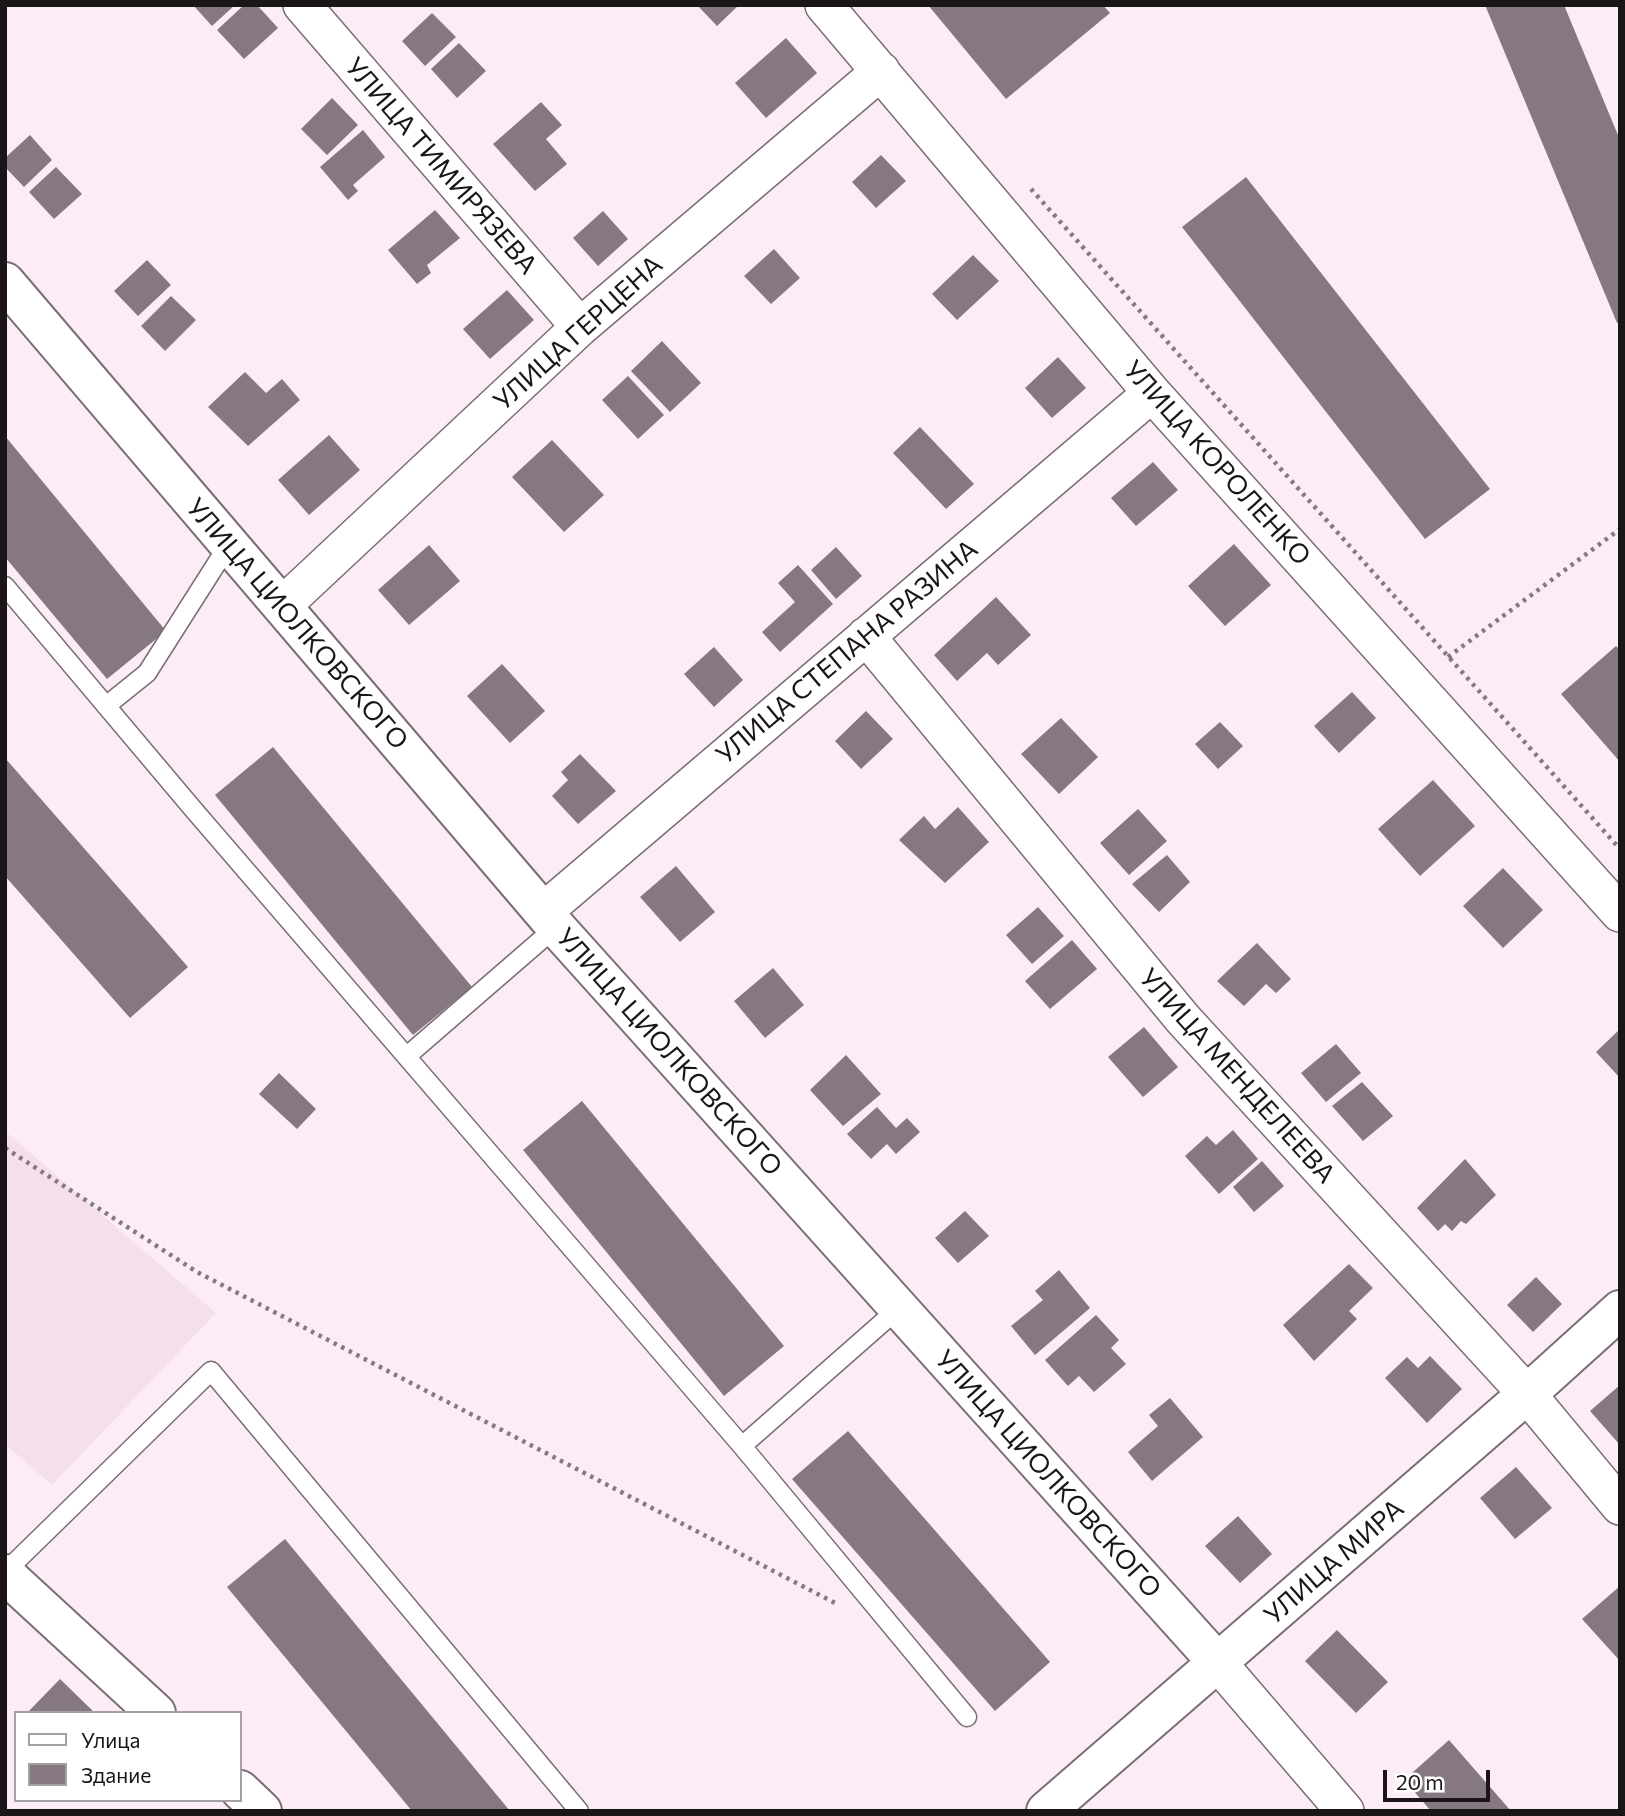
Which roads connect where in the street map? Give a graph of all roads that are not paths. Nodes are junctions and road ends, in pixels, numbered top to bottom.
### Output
1 (302, 5) edge
2 (824, 5) edge
3 (881, 71) junction
4 (6, 284) edge
5 (580, 327) junction
6 (1152, 393) junction
7 (229, 544) junction
8 (5, 586) edge
9 (283, 606) junction
10 (866, 636) junction
11 (106, 706) junction
12 (1620, 913) edge
13 (550, 919) junction
14 (407, 1056) junction
15 (899, 1308) junction
16 (1620, 1310) edge
17 (1527, 1394) junction
18 (742, 1446) junction
19 (1620, 1506) edge
20 (5, 1573) edge
21 (1218, 1663) junction
22 (154, 1711) edge
23 (967, 1717) dead end
24 (242, 1792) edge
25 (262, 1811) edge
26 (579, 1811) edge
27 (1046, 1811) edge
28 (1345, 1811) edge

1 - 5 street, УЛИЦА ТИМИРЯЗЕВА
2 - 3 street, УЛИЦА КОРОЛЕНКО
3 - 5 street, УЛИЦА ГЕРЦЕНА
3 - 6 street, УЛИЦА КОРОЛЕНКО
4 - 7 street, УЛИЦА ЦИОЛКОВСКОГО
5 - 9 street, УЛИЦА ГЕРЦЕНА
6 - 10 street, УЛИЦА СТЕПАНА РАЗИНА
6 - 12 street, УЛИЦА КОРОЛЕНКО
7 - 9 street, УЛИЦА ЦИОЛКОВСКОГО
7 - 11 lane
8 - 11 lane
9 - 13 street, УЛИЦА ЦИОЛКОВСКОГО
10 - 13 street, УЛИЦА СТЕПАНА РАЗИНА
10 - 17 street, УЛИЦА МЕНДЕЛЕЕВА
11 - 14 lane
13 - 14 lane
13 - 15 street, УЛИЦА ЦИОЛКОВСКОГО
14 - 18 lane
15 - 18 lane
15 - 21 street, УЛИЦА ЦИОЛКОВСКОГО
16 - 17 street, УЛИЦА МИРА
17 - 19 street, УЛИЦА МЕНДЕЛЕЕВА
17 - 21 street, УЛИЦА МИРА
18 - 23 lane
20 - 22 street
20 - 26 lane
21 - 27 street, УЛИЦА МИРА
21 - 28 street, УЛИЦА ЦИОЛКОВСКОГО
24 - 25 street

